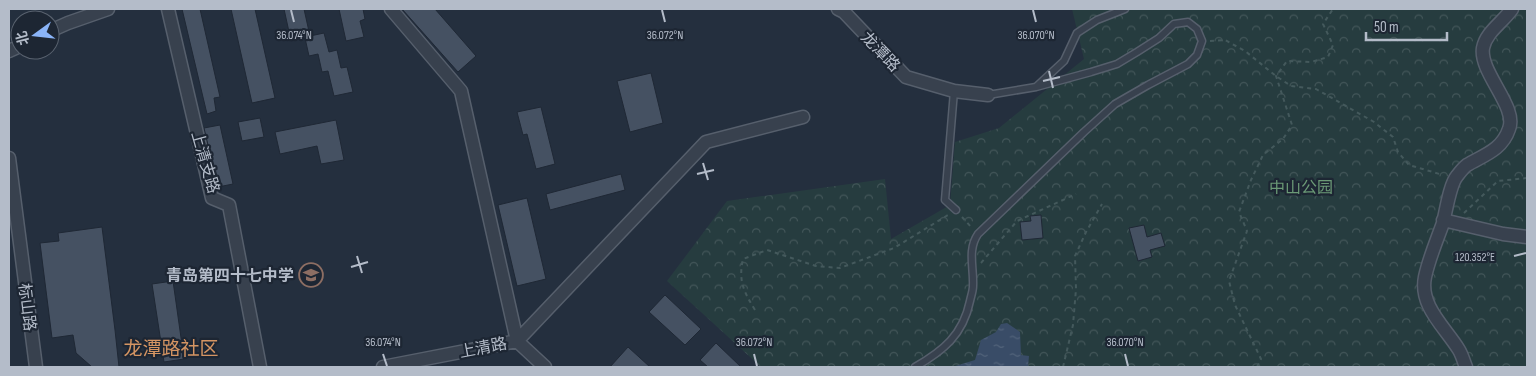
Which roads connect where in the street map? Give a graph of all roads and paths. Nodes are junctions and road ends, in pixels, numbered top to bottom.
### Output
1 (108, 9) edge
2 (168, 9) edge
3 (392, 9) edge
4 (838, 9) edge
5 (1124, 9) edge
6 (1333, 9) edge
7 (1512, 9) edge
8 (60, 27) edge
9 (1202, 41) junction
10 (1276, 76) junction
11 (1036, 87) junction
12 (954, 91) junction
13 (988, 95) joint
14 (803, 117) dead end
15 (9, 158) edge
16 (1527, 178) edge
17 (1454, 179) junction
18 (1076, 194) dead end
19 (1102, 204) dead end
20 (956, 210) junction
21 (1443, 220) junction
22 (978, 234) junction
23 (1527, 237) edge
24 (972, 273) junction
25 (755, 310) dead end
26 (517, 341) junction
27 (36, 367) edge
28 (260, 367) edge
29 (383, 367) edge
30 (544, 367) edge
31 (915, 367) edge
32 (1063, 367) edge
33 (1257, 367) edge
34 (1466, 367) edge

1 - 8 street
2 - 28 street, 上清支路
3 - 26 street
4 - 12 street, 龙潭路
5 - 11 lane
6 - 10 path
7 - 17 street
9 - 10 path
9 - 11 lane
9 - 22 lane
10 - 17 path
10 - 33 path
11 - 13 lane
12 - 13 street, 龙潭路
12 - 20 lane
14 - 26 street
15 - 27 street, 标山路
16 - 21 path
17 - 21 street
18 - 24 path
19 - 32 path
20 - 22 path
20 - 25 path
21 - 23 street
21 - 34 street
22 - 24 lane
24 - 31 lane
26 - 29 street, 上清路
26 - 30 street, 上清路

